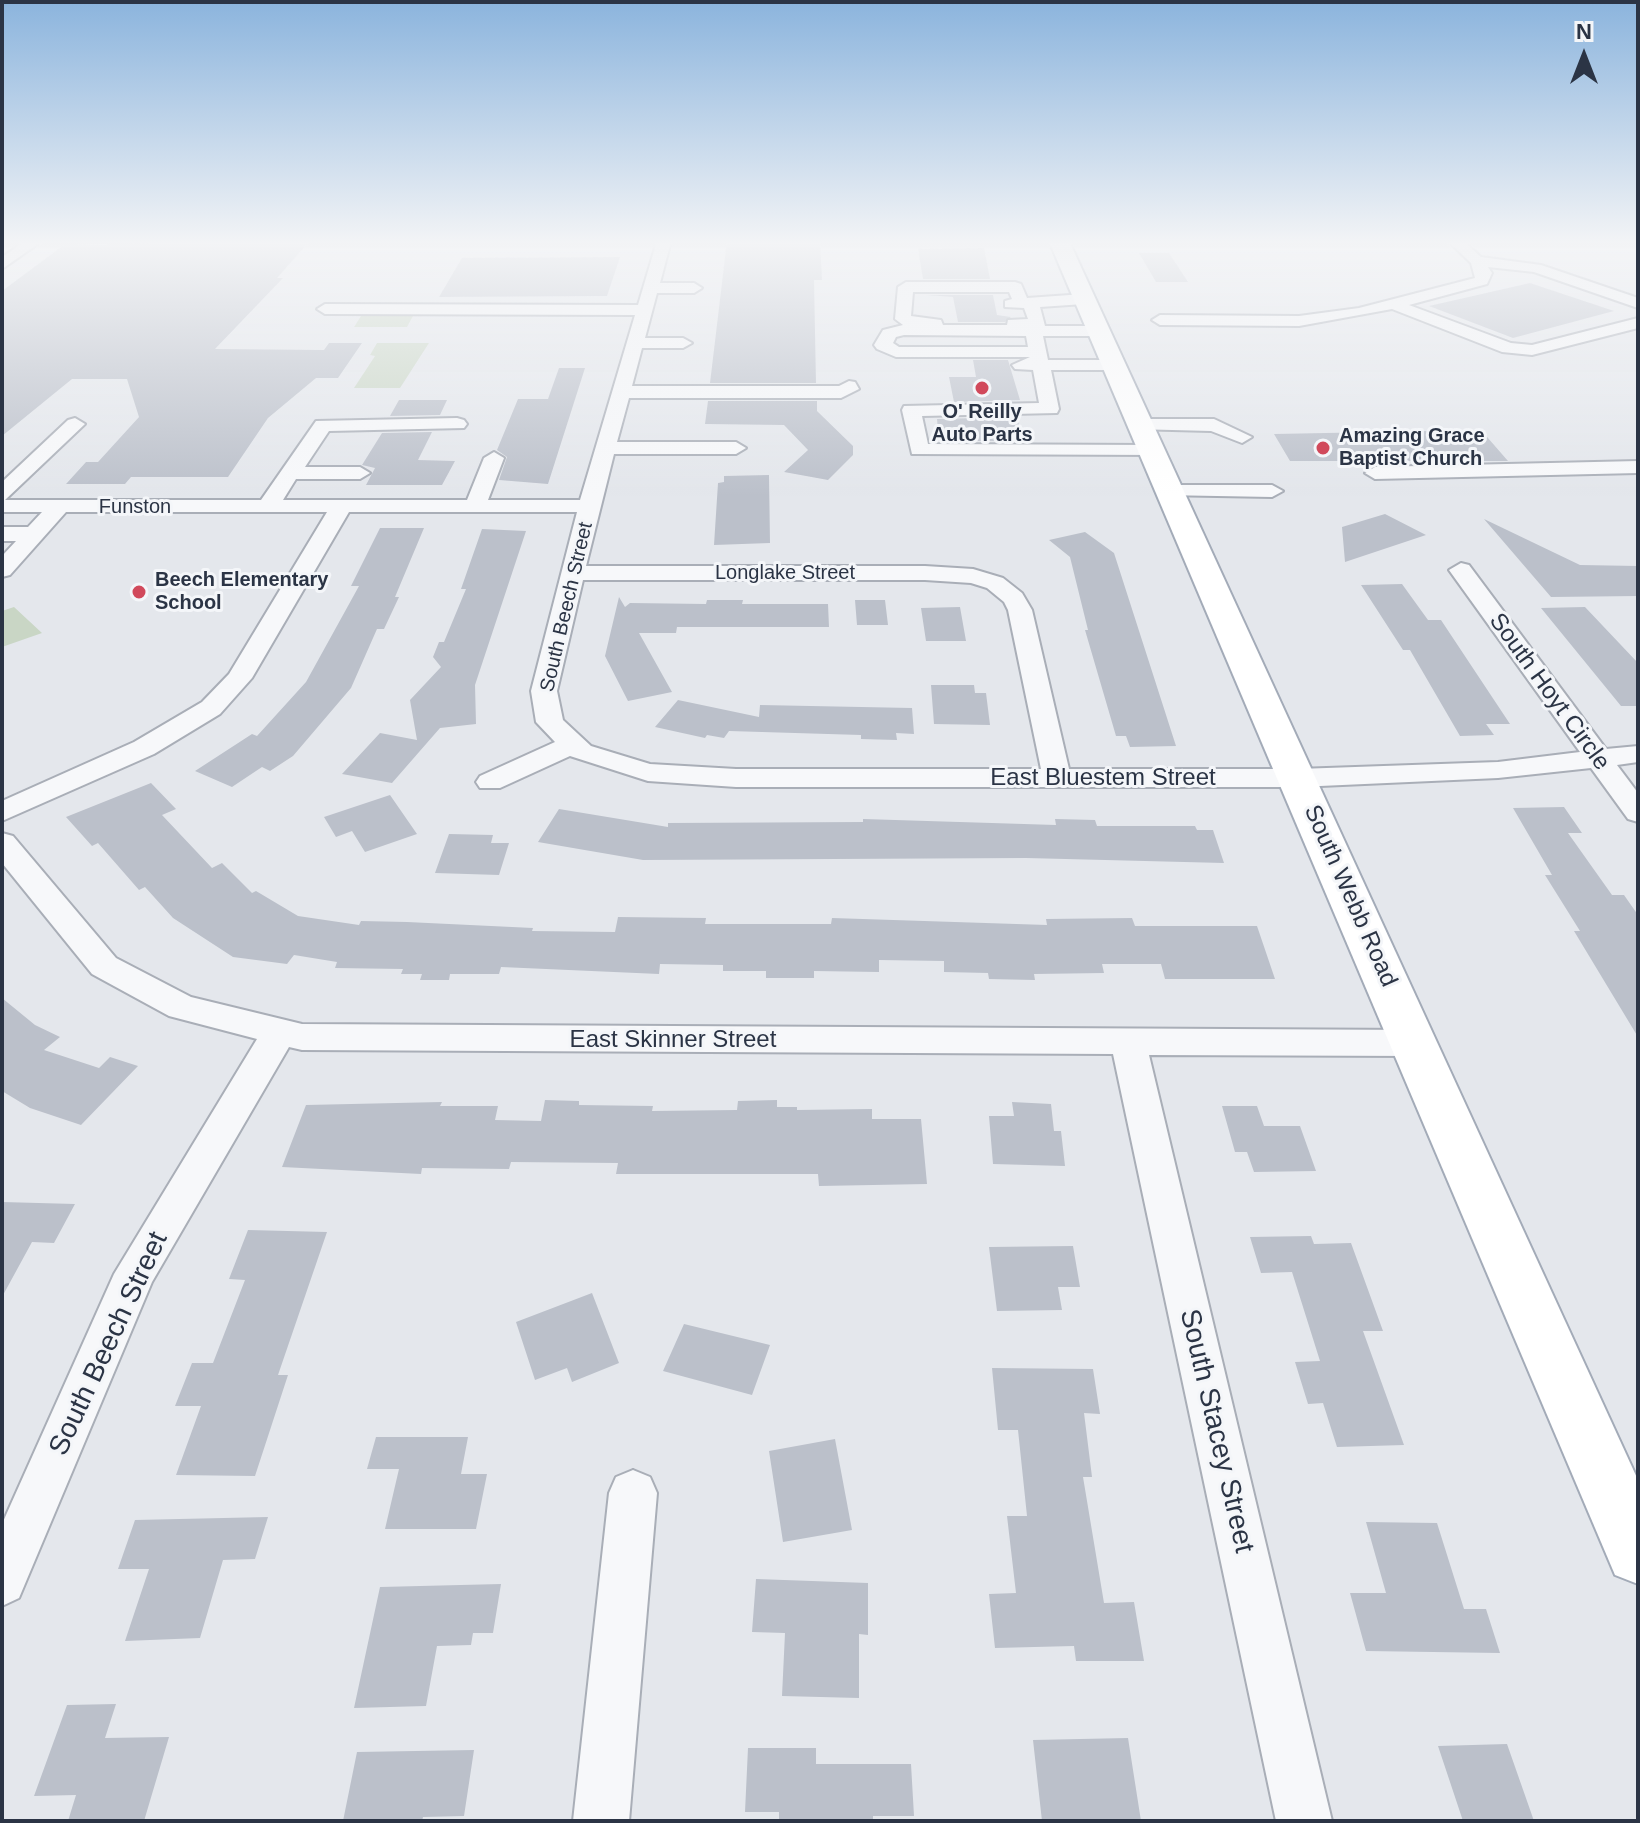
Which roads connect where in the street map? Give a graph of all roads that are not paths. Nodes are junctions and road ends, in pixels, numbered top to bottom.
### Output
1 (641, 326) edge
2 (999, 326) edge
3 (1084, 326) edge
4 (1096, 326) edge
5 (1450, 326) edge
6 (1626, 326) edge
7 (1036, 327) junction
8 (1099, 332) junction
9 (638, 340) junction
10 (684, 340) dead end
11 (1039, 359) junction
12 (953, 366) dead end
13 (849, 386) dead end
14 (624, 392) junction
15 (75, 424) dead end
16 (457, 424) dead end
17 (1056, 430) junction
18 (1242, 437) dead end
19 (1146, 438) junction
20 (606, 448) junction
21 (736, 448) dead end
22 (494, 458) dead end
23 (1638, 467) edge
24 (290, 473) junction
25 (360, 473) dead end
26 (1375, 473) dead end
27 (1169, 491) junction
28 (1272, 491) dead end
29 (2, 494) edge
30 (2, 506) edge
31 (589, 506) junction
32 (59, 507) junction
33 (267, 507) junction
34 (341, 507) junction
35 (475, 507) junction
36 (2, 534) edge
37 (34, 534) junction
38 (2, 570) edge
39 (1020, 570) dead end
40 (1461, 570) dead end
41 (574, 573) junction
42 (995, 583) junction
43 (574, 744) junction
44 (1638, 754) edge
45 (1599, 759) junction
46 (1057, 778) junction
47 (1298, 778) junction
48 (490, 782) dead end
49 (2, 812) edge
50 (1638, 813) edge
51 (2, 843) edge
52 (280, 1031) junction
53 (1128, 1041) junction
54 (1416, 1043) junction
55 (633, 1493) dead end
56 (1633, 1531) edge
57 (2, 1581) edge
58 (601, 1821) edge
59 (1304, 1821) edge

1 - 9 street, South Beech Street
2 - 7 street
3 - 8 street
4 - 8 main road, South Webb Road
5 - 6 street
7 - 8 street
7 - 11 street
7 - 11 street
8 - 11 street
8 - 19 main road, South Webb Road
9 - 10 street
9 - 14 street, South Beech Street
11 - 12 street
11 - 17 street
13 - 14 street
14 - 20 street, South Beech Street
15 - 29 street
16 - 24 street
17 - 17 street
17 - 19 street
18 - 19 street
19 - 27 main road, South Webb Road
20 - 21 street
20 - 31 street, South Beech Street
22 - 35 street
23 - 26 street
24 - 25 street
24 - 33 street
27 - 28 street
27 - 47 main road, South Webb Road
30 - 32 street, Funston
31 - 35 street
31 - 41 street, South Beech Street
32 - 33 street, Funston
32 - 37 street
33 - 34 street, Funston
34 - 35 street
34 - 49 street
36 - 37 street
37 - 38 street
39 - 42 street
40 - 45 street, South Hoyt Circle
41 - 42 street, Longlake Street
41 - 43 street, South Beech Street
42 - 46 street
43 - 46 street, East Bluestem Street
43 - 48 street
44 - 45 street, East Bluestem Street
45 - 47 street, East Bluestem Street
45 - 50 street, South Hoyt Circle
46 - 47 street, East Bluestem Street
47 - 54 main road, South Webb Road
51 - 52 street, East Skinner Street
52 - 53 street, East Skinner Street
52 - 57 street, South Beech Street
53 - 54 street, East Skinner Street
53 - 59 street, South Stacey Street
54 - 56 main road, South Webb Road
55 - 58 street

